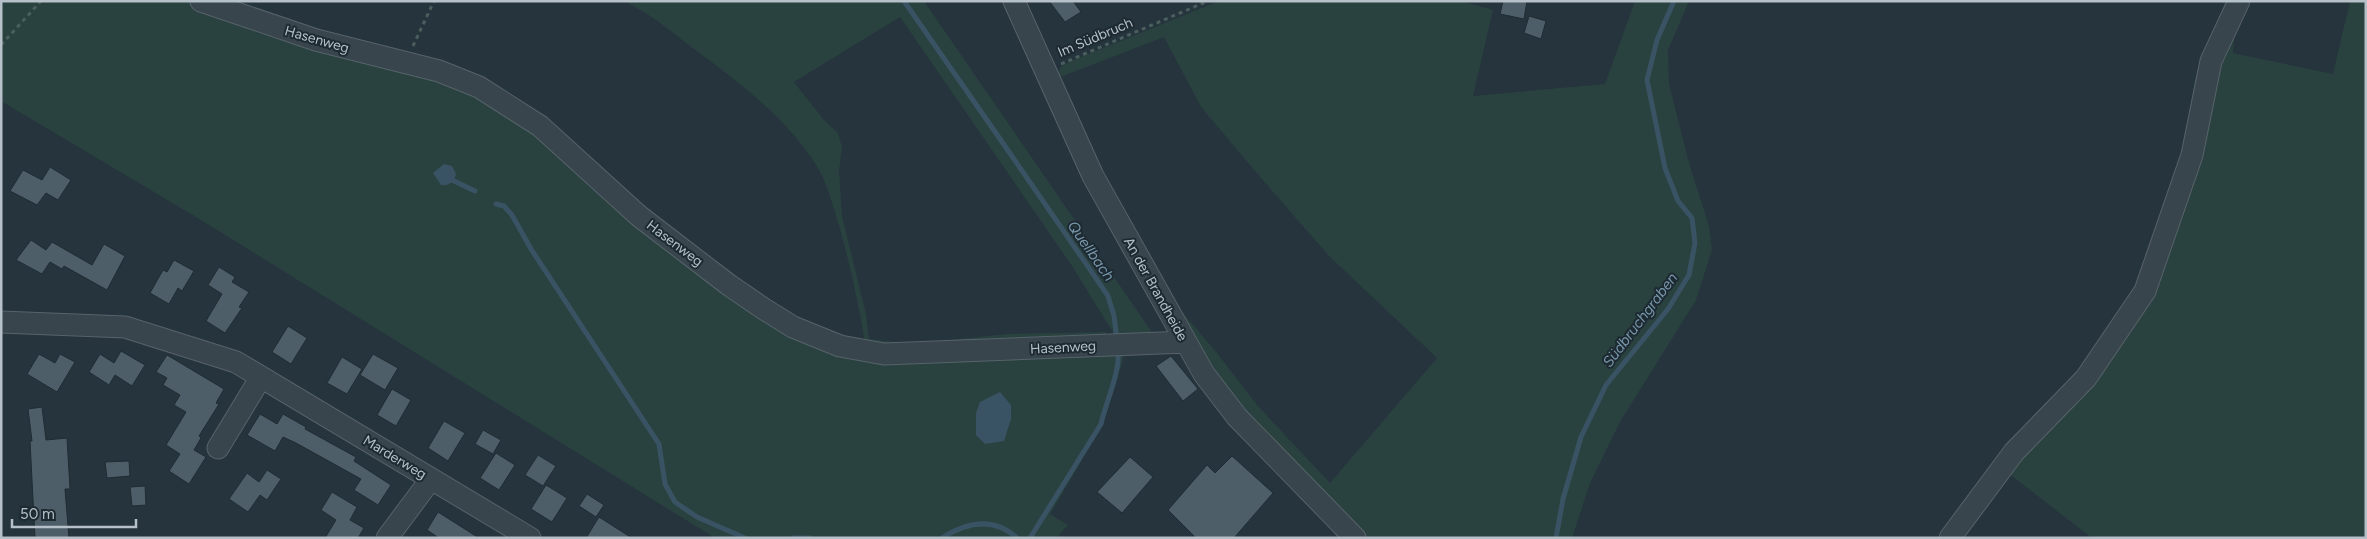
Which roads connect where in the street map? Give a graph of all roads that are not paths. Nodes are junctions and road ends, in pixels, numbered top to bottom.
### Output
1 (201, 1) edge
2 (1014, 1) edge
3 (2239, 1) edge
4 (1, 322) edge
5 (1186, 342) junction
6 (261, 377) junction
7 (218, 448) dead end
8 (431, 478) junction
9 (387, 538) edge
10 (530, 538) edge
11 (1355, 538) edge
12 (1950, 538) edge

1 - 5 street, Hasenweg
2 - 5 street, An der Brandheide
3 - 12 street
4 - 6 street, Marderweg
5 - 11 street, An der Brandheide
6 - 7 street
6 - 8 street, Marderweg
8 - 9 street
8 - 10 street, Marderweg

